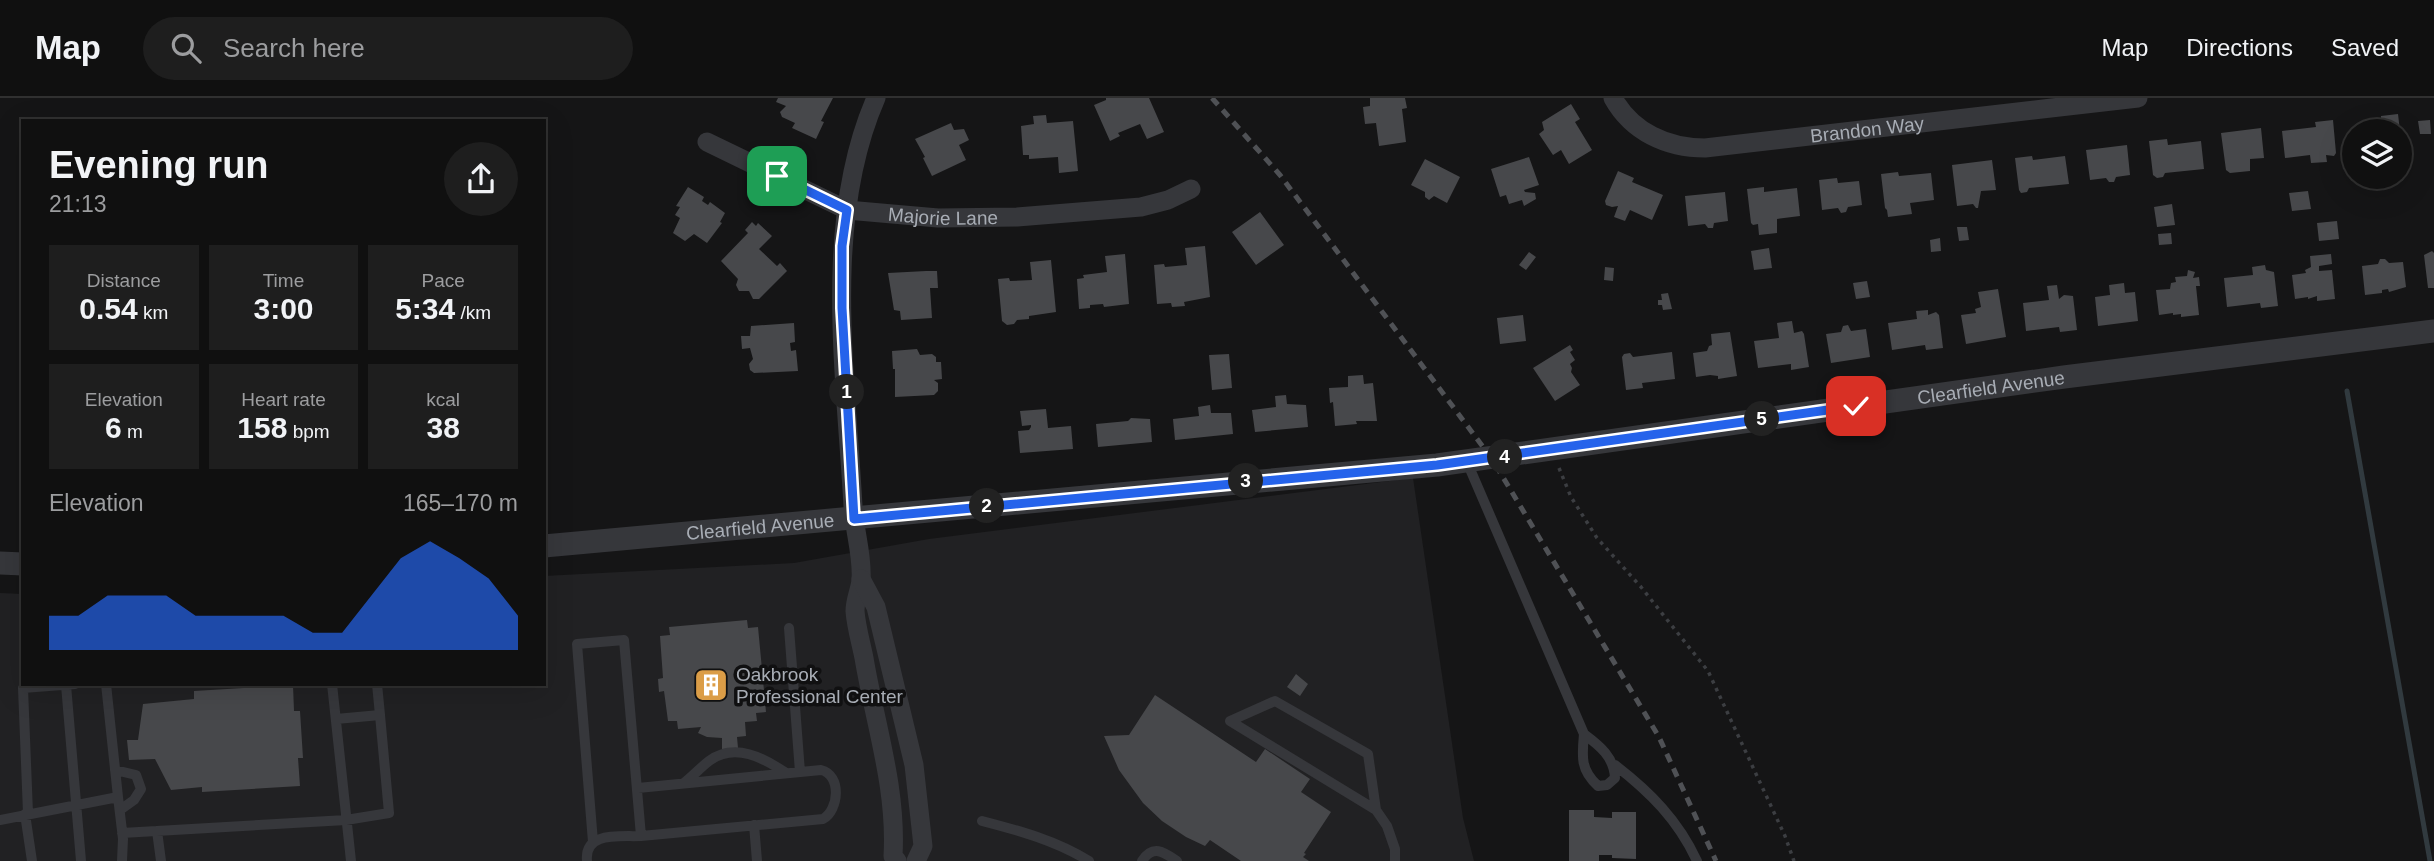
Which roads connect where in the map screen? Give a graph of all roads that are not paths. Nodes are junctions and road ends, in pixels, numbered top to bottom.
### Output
1 (876, 98) edge
2 (1613, 98) edge
3 (2138, 98) edge
4 (707, 142) dead end
5 (1191, 189) dead end
6 (847, 210) junction
7 (2434, 331) edge
8 (1467, 462) junction
9 (854, 519) junction
10 (546, 546) edge
11 (0, 563) edge
12 (21, 564) edge
13 (861, 579) junction
14 (789, 628) dead end
15 (52, 686) edge
16 (66, 686) edge
17 (106, 686) edge
18 (332, 686) edge
19 (377, 686) edge
20 (380, 715) junction
21 (336, 719) junction
22 (1584, 734) junction
23 (1615, 765) junction
24 (115, 770) junction
25 (800, 772) junction
26 (787, 773) junction
27 (684, 783) junction
28 (638, 788) junction
29 (118, 797) junction
30 (76, 804) junction
31 (120, 810) junction
32 (1377, 810) junction
33 (26, 813) junction
34 (0, 820) edge
35 (346, 820) junction
36 (982, 821) dead end
37 (754, 825) junction
38 (157, 831) junction
39 (122, 834) junction
40 (641, 836) junction
41 (593, 842) junction
42 (350, 858) edge
43 (32, 861) edge
44 (81, 861) edge
45 (122, 861) edge
46 (161, 861) edge
47 (337, 861) edge
48 (587, 861) edge
49 (757, 861) edge
50 (897, 861) edge
51 (916, 861) edge
52 (1088, 861) edge
53 (1142, 861) edge
54 (1177, 861) edge
55 (1395, 861) edge
56 (1697, 861) edge

1 - 6 street
2 - 3 street, Brandon Way
4 - 6 street, Majorie Lane
5 - 6 street, Majorie Lane
6 - 9 street
7 - 8 street, Clearfield Avenue
8 - 9 street, Clearfield Avenue
8 - 22 lane
9 - 10 street, Clearfield Avenue
9 - 13 street
11 - 12 street
13 - 50 street
13 - 51 street
14 - 25 lane
15 - 33 lane
16 - 30 lane
17 - 24 lane
18 - 21 lane
19 - 20 lane
20 - 21 lane
20 - 35 lane
21 - 35 lane
22 - 23 lane
22 - 23 lane
23 - 56 lane
24 - 29 lane
24 - 31 lane
25 - 26 lane
25 - 37 lane
26 - 27 lane
26 - 27 lane
27 - 28 lane
28 - 40 lane
28 - 41 lane
29 - 30 lane
29 - 31 lane
30 - 33 lane
30 - 44 lane
31 - 39 lane
32 - 32 lane
32 - 55 lane
33 - 34 lane
33 - 43 lane
35 - 38 lane
35 - 42 lane
36 - 52 lane
37 - 40 lane
37 - 49 lane
38 - 39 lane
38 - 46 lane
39 - 45 lane
40 - 41 lane
41 - 48 lane
42 - 47 lane
53 - 54 lane

